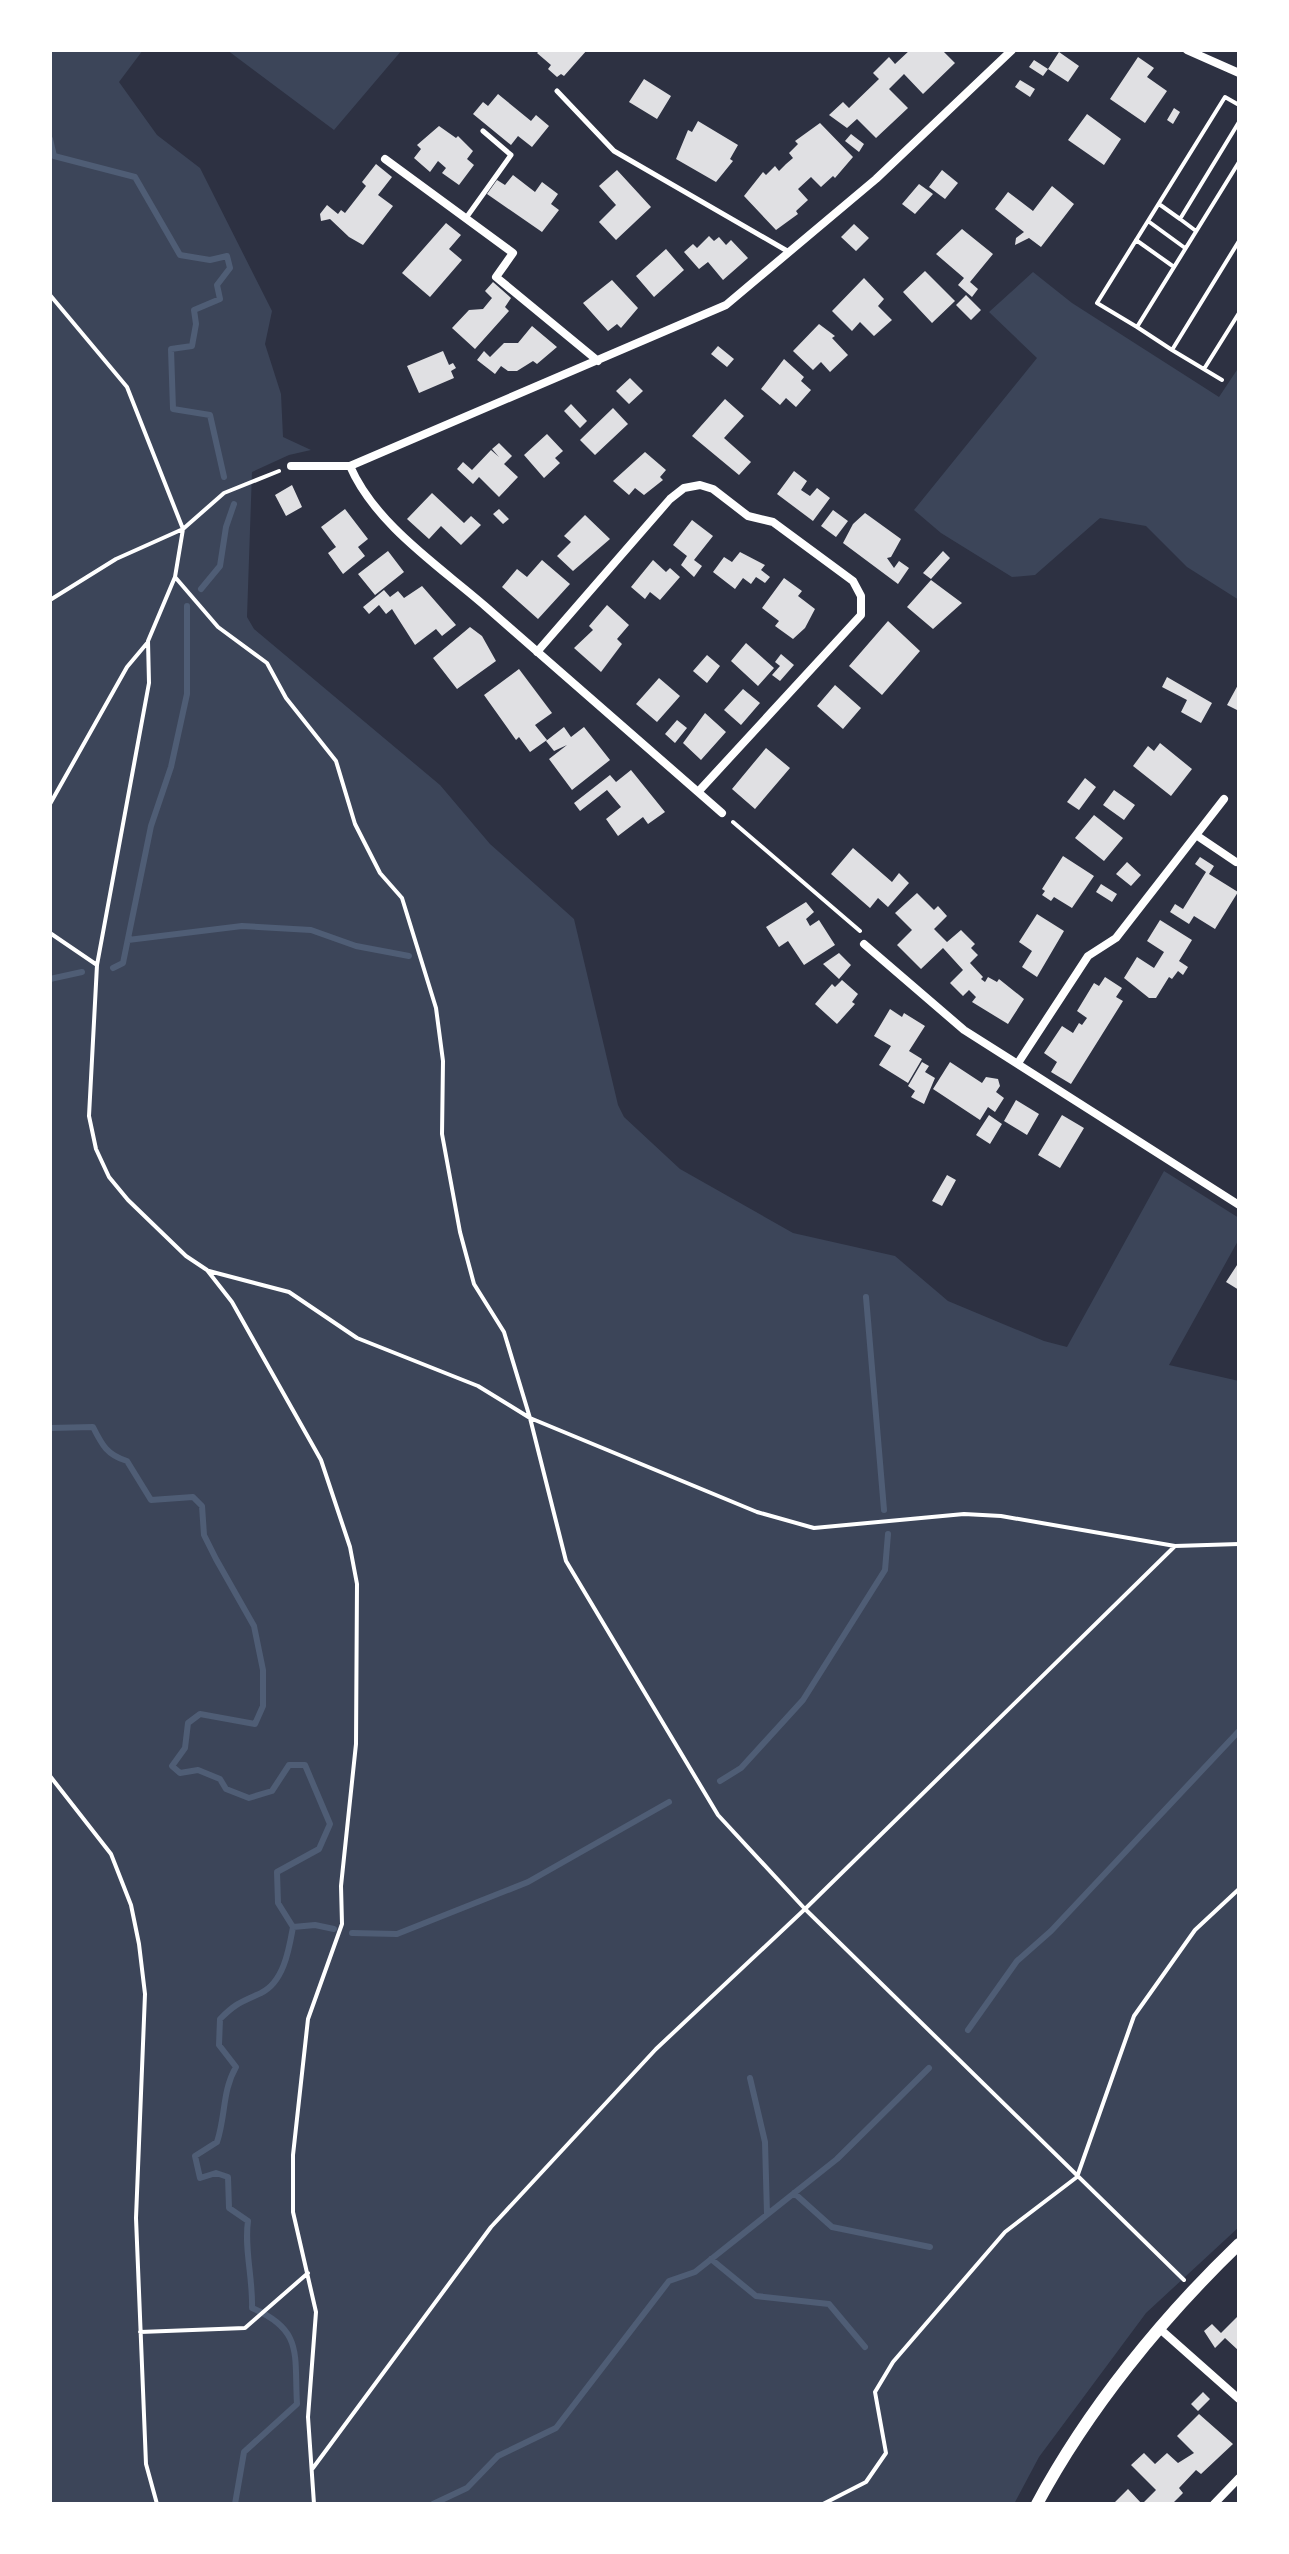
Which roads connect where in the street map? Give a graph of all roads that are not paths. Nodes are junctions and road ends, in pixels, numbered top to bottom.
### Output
1 (1012, 50) edge
2 (1187, 50) edge
3 (1239, 73) edge
4 (557, 91) dead end
5 (483, 131) dead end
6 (385, 159) dead end
7 (466, 218) junction
8 (789, 252) junction
9 (598, 361) junction
10 (291, 466) road end
11 (350, 466) junction
12 (537, 652) junction
13 (698, 792) junction
14 (1224, 799) dead end
15 (722, 813) road end
16 (1196, 835) junction
17 (1236, 862) dead end
18 (864, 944) road end
19 (1018, 1063) junction
20 (1239, 1205) edge
21 (1239, 2244) edge
22 (1160, 2329) junction
23 (1239, 2399) edge
24 (1239, 2478) edge
25 (1037, 2504) edge
26 (1214, 2504) edge

1 - 8 street
2 - 3 street
4 - 8 lane
5 - 7 lane
6 - 7 street
7 - 9 street
8 - 9 street
9 - 11 street
10 - 11 street
11 - 12 street
12 - 13 street
12 - 13 street
13 - 15 street
14 - 16 street
16 - 17 street
16 - 19 street
18 - 19 street
19 - 20 street
21 - 22 main road
22 - 23 street
22 - 25 main road
24 - 26 street

